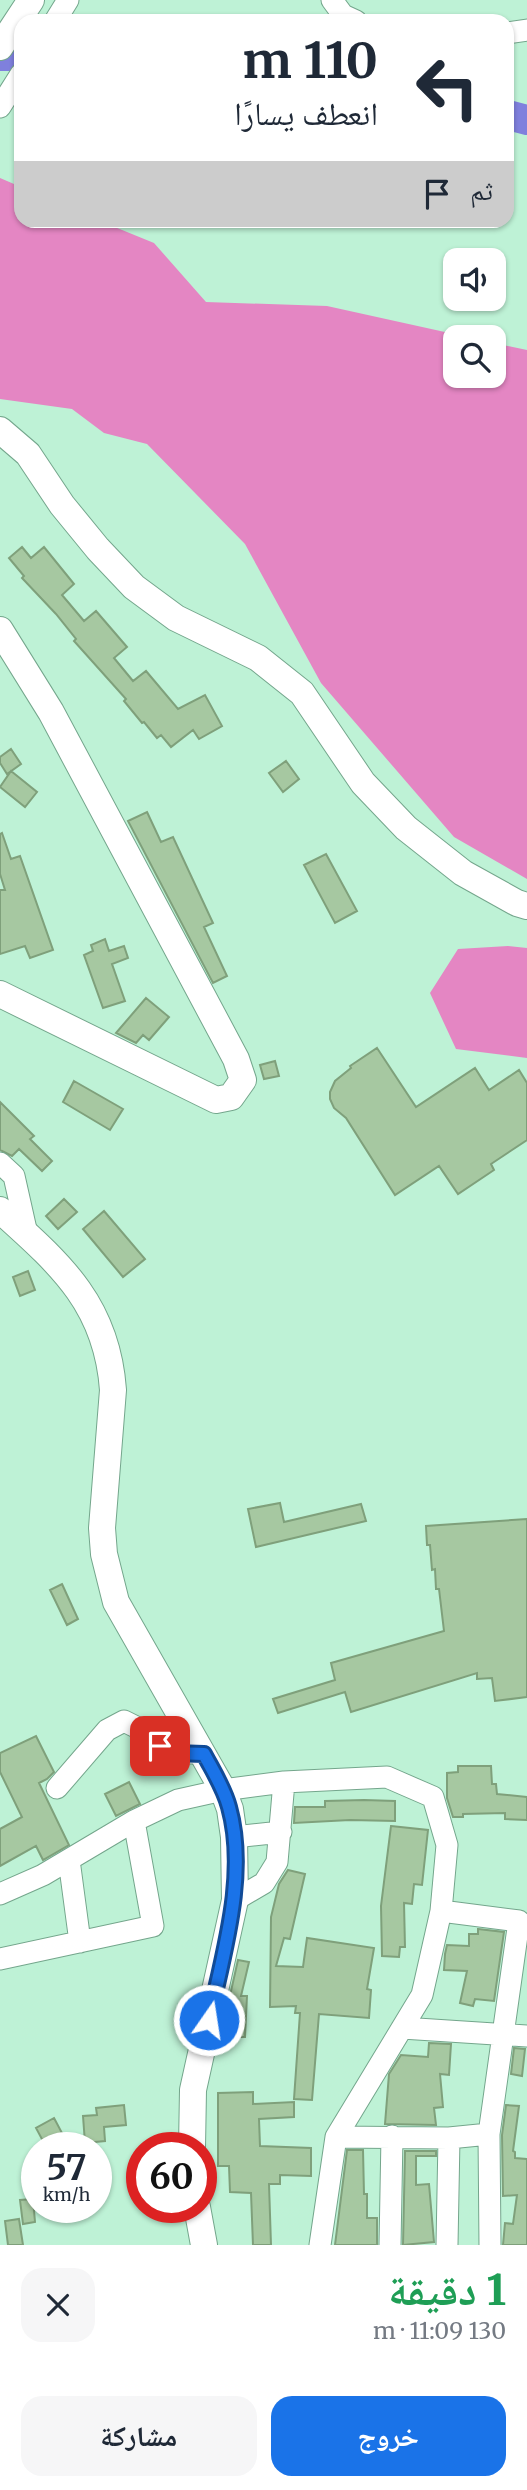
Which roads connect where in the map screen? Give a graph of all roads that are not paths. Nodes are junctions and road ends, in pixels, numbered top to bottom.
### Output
1 (331, 0) edge
2 (342, 14) edge
3 (14, 26) edge
4 (0, 47) edge
5 (0, 430) edge
6 (0, 630) edge
7 (527, 906) edge
8 (0, 994) edge
9 (0, 1163) edge
10 (0, 1210) edge
11 (27, 1234) junction
12 (204, 1754) junction
13 (284, 1782) junction
14 (57, 1788) dead end
15 (223, 1790) junction
16 (134, 1821) junction
17 (281, 1832) junction
18 (234, 1838) junction
19 (69, 1860) junction
20 (0, 1894) edge
21 (235, 1900) junction
22 (441, 1911) junction
23 (80, 1942) junction
24 (0, 1959) edge
25 (402, 2028) junction
26 (504, 2034) junction
27 (527, 2036) edge
28 (192, 2132) edge
29 (489, 2134) junction
30 (392, 2136) junction
31 (336, 2137) junction
32 (450, 2137) junction
33 (200, 2223) edge
34 (204, 2245) edge
35 (320, 2245) edge
36 (390, 2245) edge
37 (447, 2245) edge
38 (490, 2245) edge

1 - 2 street
3 - 4 main road
5 - 7 main road
6 - 8 main road
9 - 11 street
10 - 11 main road
11 - 12 main road
12 - 14 street
12 - 15 main road
13 - 15 street
13 - 17 street
13 - 22 street
15 - 16 street
15 - 18 main road
16 - 19 street
16 - 23 street
17 - 18 street
17 - 21 street
18 - 21 main road
19 - 20 street
19 - 23 street
21 - 28 main road
22 - 25 street
22 - 26 street
23 - 24 street
25 - 26 street
25 - 31 street
26 - 27 street
26 - 29 street
29 - 32 street
29 - 38 street
30 - 31 street
30 - 32 street
30 - 36 street
31 - 35 street
32 - 37 street
33 - 34 main road

